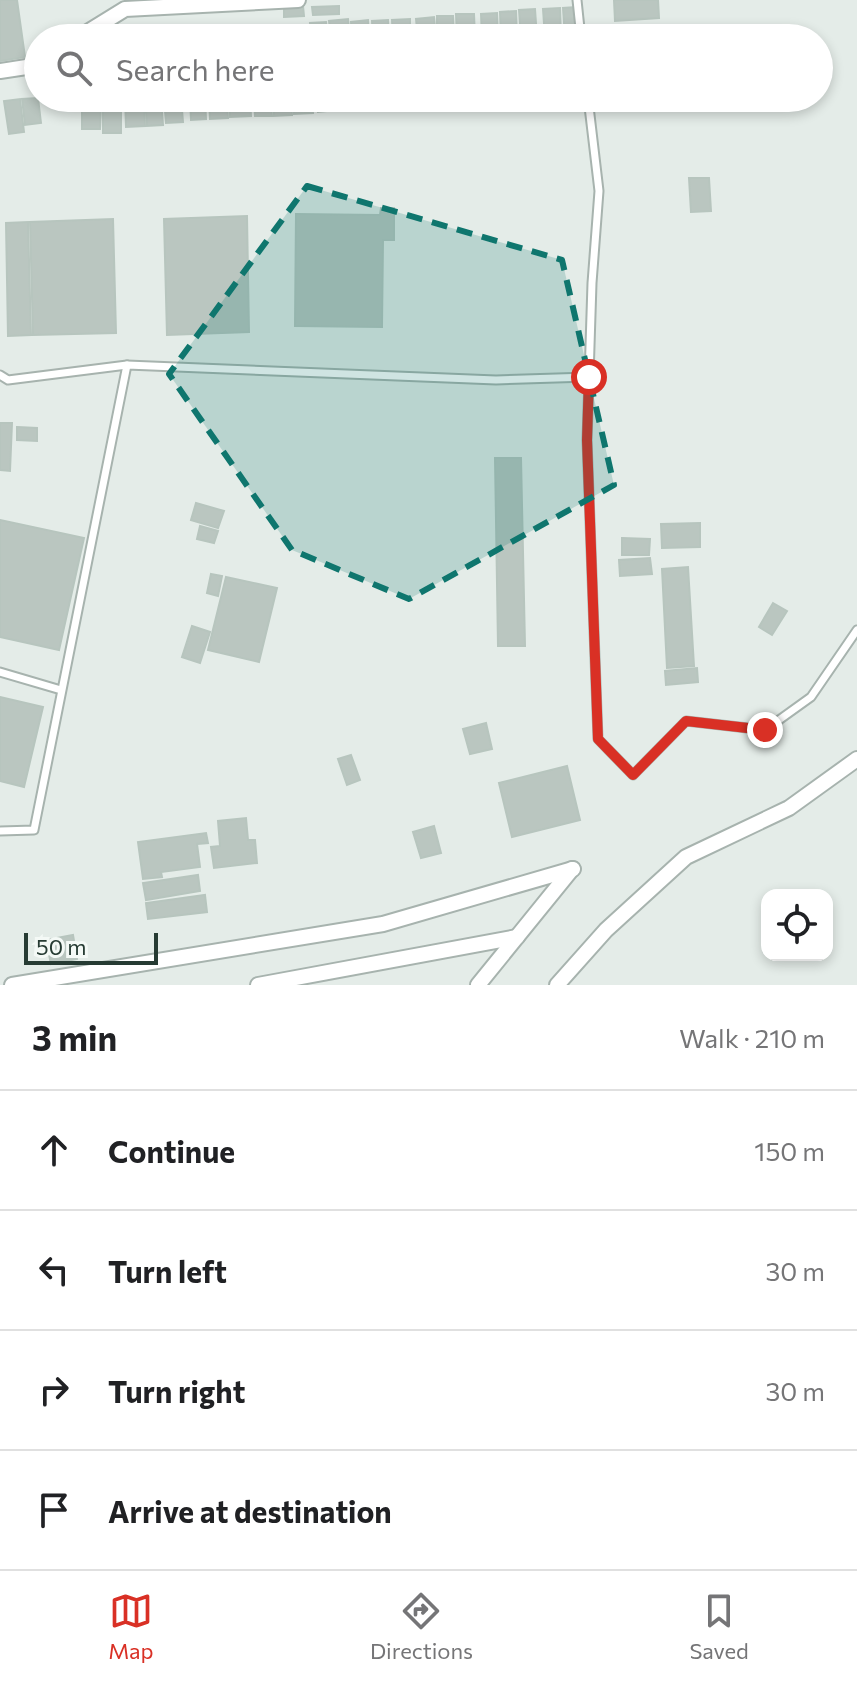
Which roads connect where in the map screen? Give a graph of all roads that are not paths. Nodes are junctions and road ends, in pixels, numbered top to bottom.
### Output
1 (298, 0) edge
2 (577, 0) edge
3 (101, 24) edge
4 (580, 24) edge
5 (24, 67) edge
6 (0, 71) edge
7 (590, 112) edge
8 (127, 365) junction
9 (0, 375) edge
10 (589, 377) junction
11 (857, 630) edge
12 (0, 672) edge
13 (61, 690) junction
14 (857, 759) edge
15 (0, 831) edge
16 (517, 937) junction
17 (12, 985) edge
18 (258, 985) edge
19 (478, 985) edge
20 (557, 985) edge

1 - 3 street
2 - 4 lane
5 - 6 street
7 - 10 lane
8 - 9 lane
8 - 10 lane
8 - 13 lane
10 - 11 lane
12 - 13 lane
13 - 15 lane
14 - 20 street
16 - 17 street
16 - 18 street
16 - 19 street

